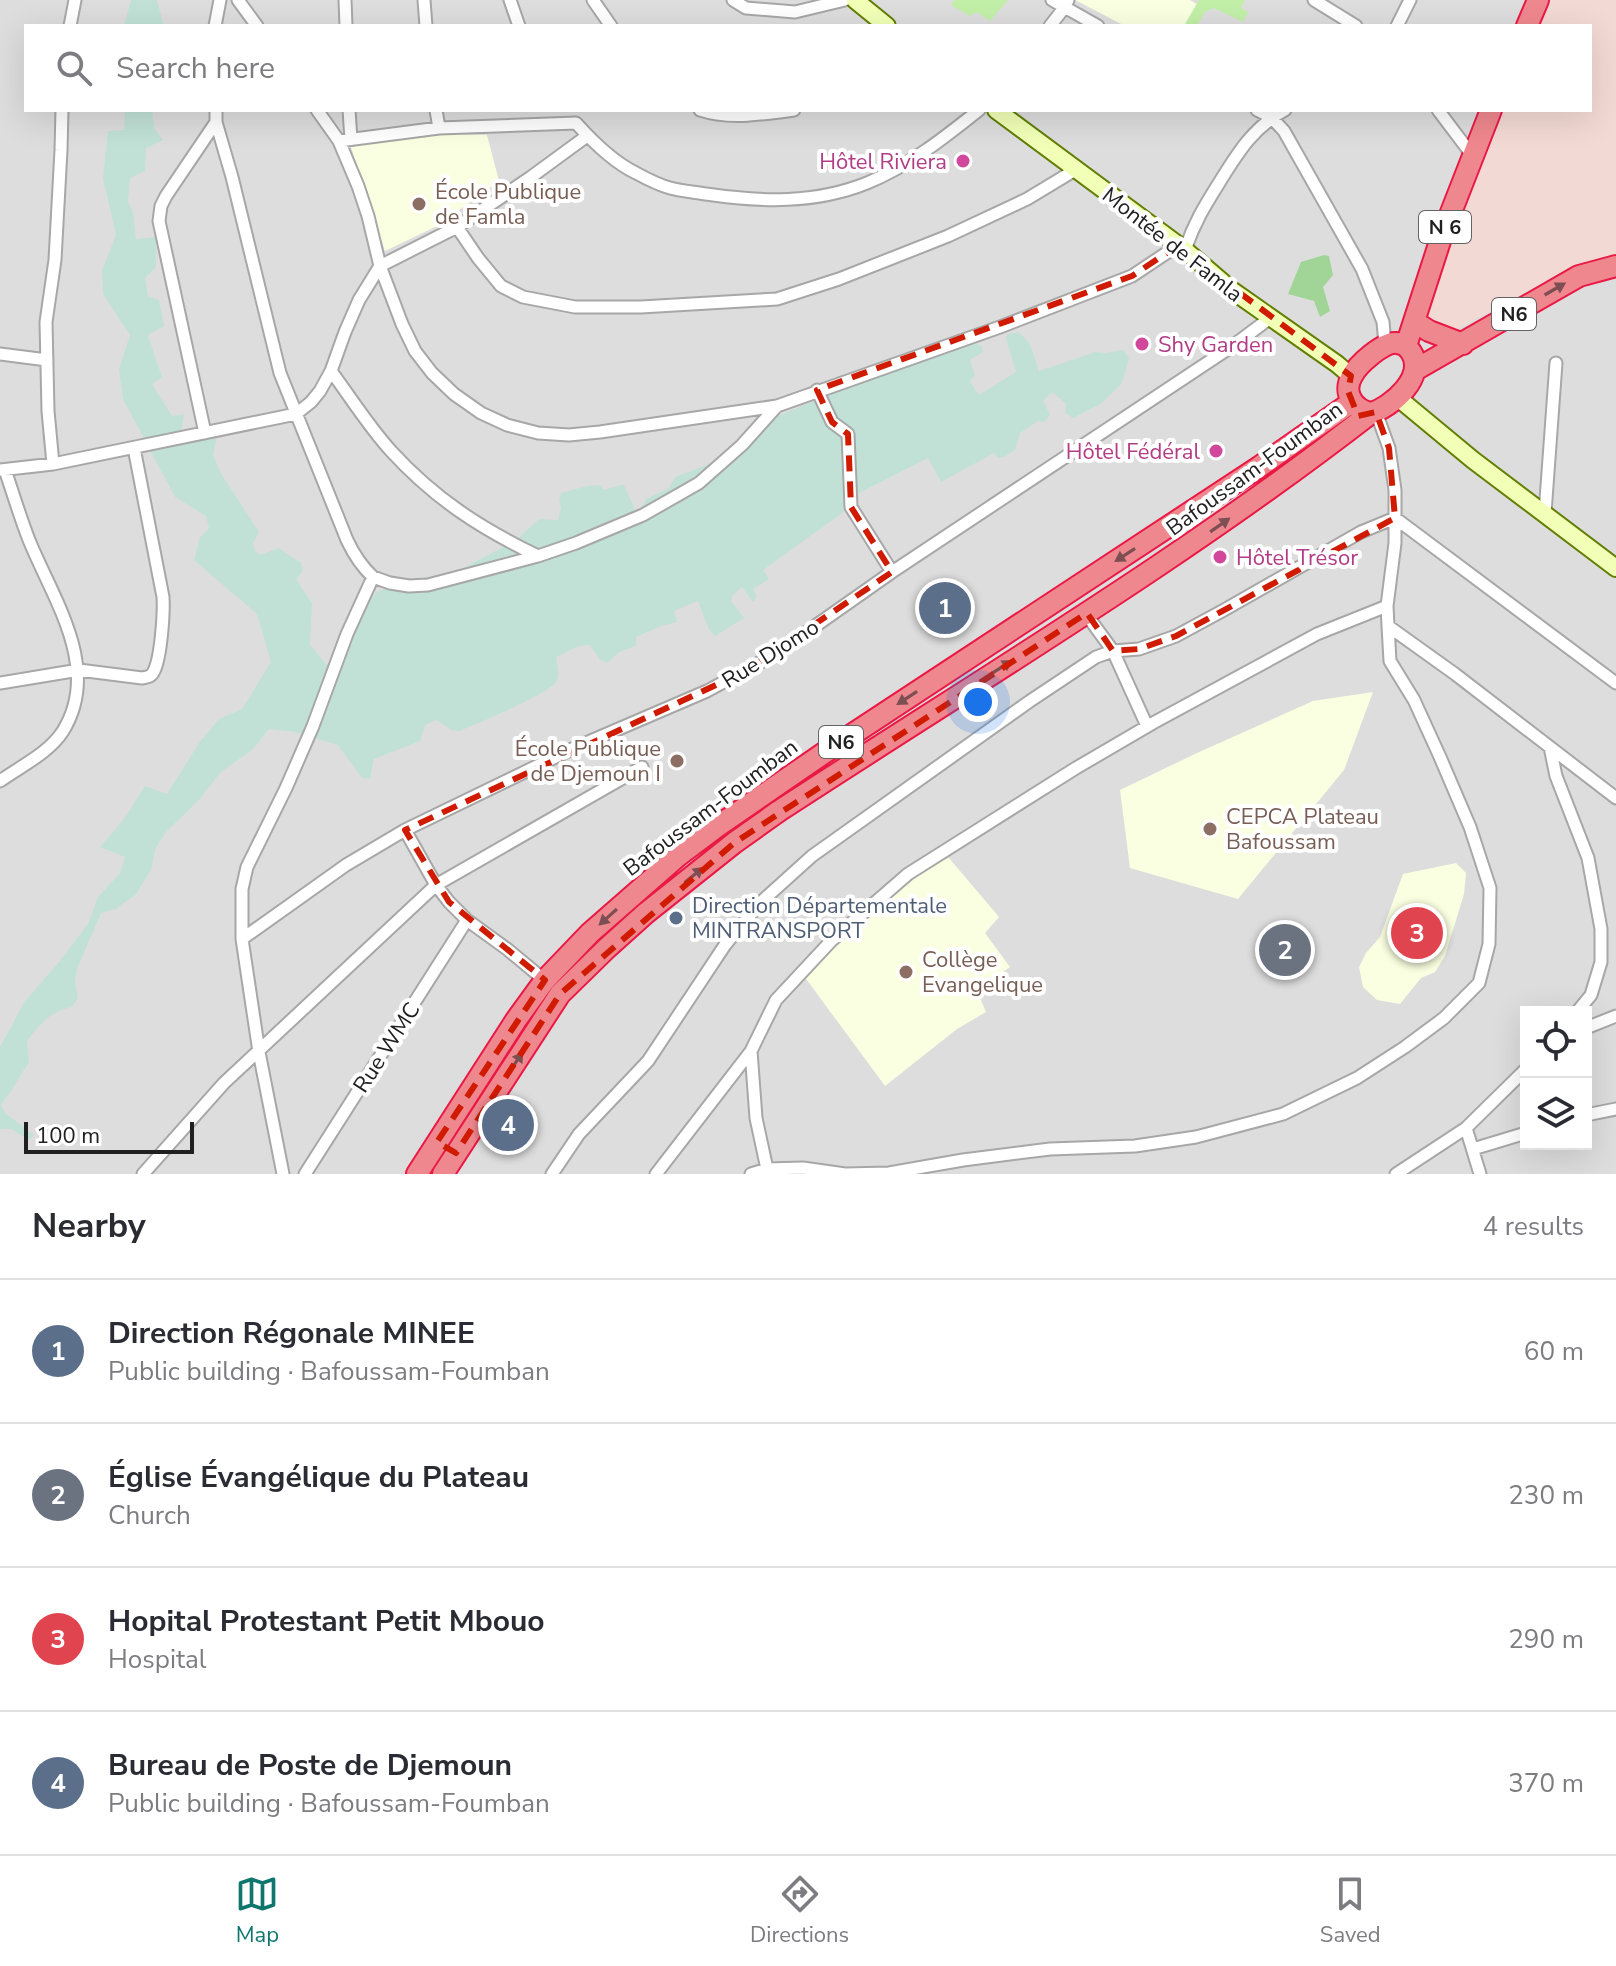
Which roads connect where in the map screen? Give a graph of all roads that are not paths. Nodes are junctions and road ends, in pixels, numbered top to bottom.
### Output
1 (75, 0) edge
2 (220, 0) edge
3 (238, 0) edge
4 (345, 0) edge
5 (424, 0) edge
6 (510, 0) edge
7 (593, 0) edge
8 (733, 0) edge
9 (845, 0) edge
10 (855, 0) edge
11 (1052, 0) edge
12 (1314, 0) edge
13 (1410, 0) edge
14 (1538, 0) edge
15 (1066, 4) edge
16 (70, 24) edge
17 (215, 24) edge
18 (256, 24) edge
19 (346, 24) edge
20 (426, 24) edge
21 (518, 24) edge
22 (610, 24) edge
23 (885, 24) edge
24 (1051, 24) edge
25 (1095, 24) edge
26 (1353, 24) edge
27 (1398, 24) edge
28 (1528, 24) edge
29 (62, 112) edge
30 (319, 112) edge
31 (349, 112) edge
32 (436, 112) edge
33 (569, 112) edge
34 (706, 112) edge
35 (781, 112) edge
36 (976, 112) edge
37 (999, 112) edge
38 (1261, 112) edge
39 (1281, 112) edge
40 (1440, 112) edge
41 (1490, 112) edge
42 (216, 116) edge
43 (1271, 117) junction
44 (576, 123) junction
45 (439, 128) junction
46 (587, 136) junction
47 (345, 140) junction
48 (1472, 155) junction
49 (1075, 170) junction
50 (457, 227) junction
51 (1181, 248) junction
52 (380, 266) junction
53 (1616, 266) edge
54 (1270, 318) junction
55 (1415, 322) junction
56 (1463, 344) junction
57 (1396, 345) junction
58 (0, 354) edge
59 (47, 360) junction
60 (1556, 363) dead end
61 (1415, 370) junction
62 (331, 371) junction
63 (1351, 376) junction
64 (817, 390) junction
65 (1397, 397) junction
66 (1352, 402) junction
67 (777, 406) junction
68 (1374, 413) junction
69 (296, 414) junction
70 (205, 433) junction
71 (134, 448) junction
72 (1270, 459) junction
73 (53, 464) junction
74 (2, 470) edge
75 (1284, 479) junction
76 (1545, 513) junction
77 (1395, 518) junction
78 (538, 556) junction
79 (1616, 568) edge
80 (892, 572) junction
81 (1096, 574) junction
82 (373, 577) junction
83 (1112, 596) junction
84 (1387, 606) junction
85 (1086, 614) junction
86 (1388, 626) junction
87 (1113, 651) junction
88 (79, 670) junction
89 (938, 678) junction
90 (0, 683) edge
91 (1616, 683) edge
92 (953, 698) junction
93 (1147, 726) junction
94 (1550, 747) junction
95 (824, 753) junction
96 (642, 767) dead end
97 (838, 773) junction
98 (0, 781) edge
99 (1616, 798) edge
100 (405, 830) junction
101 (436, 885) junction
102 (631, 896) junction
103 (646, 913) junction
104 (467, 920) junction
105 (242, 939) junction
106 (545, 980) junction
107 (560, 994) junction
108 (1582, 1006) edge
109 (1616, 1016) edge
110 (1592, 1026) edge
111 (751, 1051) junction
112 (259, 1052) junction
113 (1520, 1075) edge
114 (1616, 1109) edge
115 (1592, 1114) edge
116 (1466, 1128) junction
117 (1520, 1135) edge
118 (437, 1142) junction
119 (1473, 1149) junction
120 (456, 1153) junction
121 (767, 1169) junction
122 (143, 1174) edge
123 (283, 1174) edge
124 (305, 1174) edge
125 (417, 1174) edge
126 (443, 1174) edge
127 (552, 1174) edge
128 (656, 1174) edge
129 (751, 1174) edge
130 (1396, 1174) edge
131 (1480, 1174) edge

1 - 16 street
2 - 17 street
3 - 18 street
4 - 19 street
5 - 20 street
6 - 21 street
7 - 22 street
8 - 9 street
10 - 23 street
11 - 15 street
12 - 26 street
13 - 27 street
14 - 28 highway
15 - 24 street
15 - 25 street
29 - 59 street
30 - 47 street
31 - 47 street
32 - 45 street
33 - 44 street
34 - 35 street
36 - 46 street
37 - 49 street, Montée de Famla
38 - 43 street
39 - 43 street
40 - 48 street
41 - 48 highway, N 6
42 - 69 street
42 - 70 street
43 - 51 street
43 - 57 street
44 - 45 street
44 - 46 street
45 - 47 street
46 - 50 street
47 - 52 street
48 - 55 highway, N 6
49 - 50 street
49 - 51 street, Montée de Famla
50 - 52 street
51 - 54 street, Montée de Famla
51 - 64 street
52 - 62 street
52 - 67 street
56 -> 53 highway, N6
54 - 63 street, Montée de Famla
54 - 80 street, Rue Djomo
55 - 56 highway
55 - 57 highway, N 6
56 - 61 highway, N6
57 - 61 highway
57 - 63 highway
58 - 59 street
59 - 73 street
60 - 76 street
61 - 65 highway
62 - 69 street
62 - 78 street
63 - 66 highway
64 - 67 street
64 - 80 street
65 - 68 highway
65 - 76 street
66 - 68 highway
66 - 72 highway, Bafoussam-Foumban / N6
67 - 78 street
68 - 75 highway, Bafoussam-Foumban / N6
68 - 77 street
69 - 70 street
69 - 82 street
70 - 71 street
71 - 73 street
71 - 88 street
72 - 75 highway
72 -> 81 highway, Bafoussam-Foumban / N6
73 - 74 street
74 - 88 street
83 -> 75 highway, Bafoussam-Foumban / N6
76 - 79 street
77 - 84 street
77 - 87 street
77 - 91 street
78 - 82 street
80 - 100 street, Rue Djomo
81 - 83 highway
81 - 89 highway, Bafoussam-Foumban / N6
82 - 105 street
83 - 85 highway, Bafoussam-Foumban / N6
84 - 86 street
84 - 93 street
85 - 87 street
92 -> 85 highway, Bafoussam-Foumban / N6
86 - 94 street
86 - 121 street
87 - 93 street
87 - 127 street
88 - 90 street
88 - 98 street
89 - 92 highway
89 -> 95 highway, Bafoussam-Foumban / N6
92 - 97 highway, Bafoussam-Foumban / N6
93 - 111 street
94 - 99 street
94 - 108 street
95 - 97 highway
95 - 102 highway, Bafoussam-Foumban / N6
96 - 101 street
103 -> 97 highway, Bafoussam-Foumban / N6
100 - 101 street
100 - 105 street, Rue Djomo
101 - 104 street
101 - 112 street
102 - 103 highway
102 -> 106 highway, Bafoussam-Foumban / N6
103 - 107 highway, Bafoussam-Foumban / N6
104 - 106 street
104 - 124 street, Rue WMC
105 - 112 street
106 - 107 street
106 - 118 highway, Bafoussam-Foumban / N6
120 -> 107 highway, Bafoussam-Foumban / N6
109 - 110 street
111 - 121 street
111 - 128 street
112 - 122 street
112 - 123 street
113 - 116 street
114 - 115 street
116 - 119 street
116 - 130 street
117 - 119 street
118 - 120 highway
118 - 125 highway, Bafoussam-Foumban / N6
119 - 131 street
120 - 126 highway, Bafoussam-Foumban / N6
121 - 129 street

